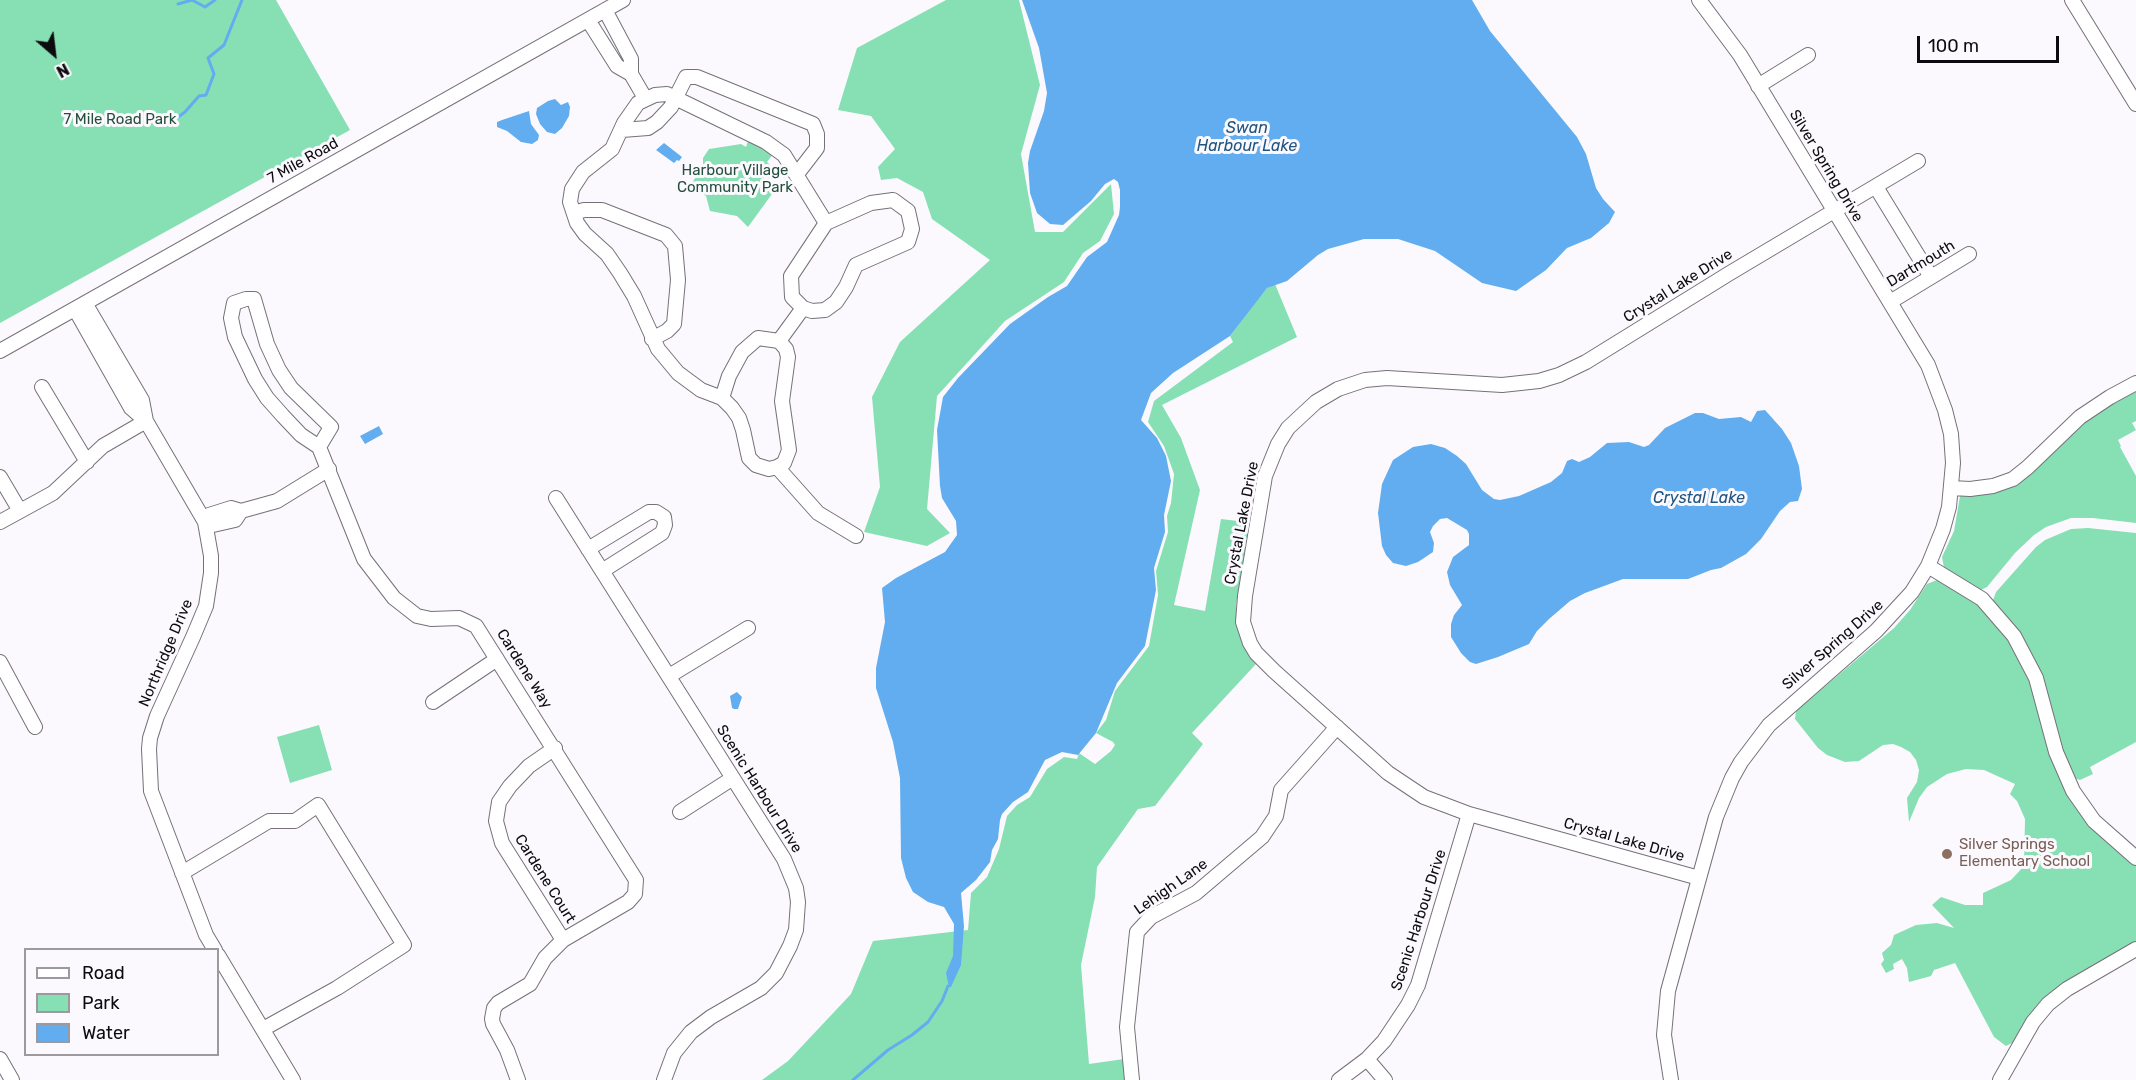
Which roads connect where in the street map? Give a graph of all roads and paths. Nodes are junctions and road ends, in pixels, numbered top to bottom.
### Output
1 (623, 0) edge
2 (1699, 0) edge
3 (2072, 0) edge
4 (605, 10) junction
5 (588, 20) junction
6 (1808, 55) dead end
7 (631, 74) junction
8 (1758, 86) junction
9 (677, 98) junction
10 (645, 99) junction
11 (2136, 104) edge
12 (622, 130) junction
13 (1918, 161) dead end
14 (797, 174) junction
15 (1876, 187) junction
16 (1834, 211) junction
17 (574, 213) junction
18 (826, 223) junction
19 (1969, 254) dead end
20 (1931, 277) junction
21 (1890, 302) junction
22 (80, 306) junction
23 (802, 308) junction
24 (652, 339) junction
25 (779, 341) junction
26 (0, 351) edge
27 (2136, 383) edge
28 (42, 387) dead end
29 (722, 398) junction
30 (146, 421) junction
31 (319, 447) junction
32 (87, 462) junction
33 (777, 467) junction
34 (329, 469) junction
35 (0, 477) edge
36 (1952, 488) junction
37 (556, 498) dead end
38 (20, 511) junction
39 (0, 522) edge
40 (205, 522) junction
41 (856, 536) dead end
42 (588, 549) junction
43 (1928, 566) junction
44 (602, 571) junction
45 (748, 628) dead end
46 (497, 659) junction
47 (0, 662) edge
48 (669, 676) junction
49 (433, 702) dead end
50 (35, 727) dead end
51 (1337, 727) junction
52 (555, 748) junction
53 (734, 778) junction
54 (680, 812) dead end
55 (1469, 814) junction
56 (2136, 858) edge
57 (182, 873) junction
58 (1699, 878) junction
59 (563, 940) junction
60 (213, 948) edge
61 (2136, 949) edge
62 (219, 957) edge
63 (263, 1029) junction
64 (0, 1059) edge
65 (1367, 1059) junction
66 (1346, 1078) edge
67 (12, 1080) edge
68 (293, 1080) edge
69 (518, 1080) edge
70 (664, 1080) edge
71 (1132, 1080) edge
72 (1385, 1080) edge
73 (1671, 1080) edge
74 (2000, 1080) edge

1 - 4 street, 7 Mile Road
2 - 8 street, Silver Spring Drive
3 - 11 street
4 - 5 street, 7 Mile Road
4 - 7 street
5 - 7 street
5 - 22 street, 7 Mile Road
6 - 8 street
7 - 10 street
8 - 16 street, Silver Spring Drive
9 - 10 street
9 - 12 street
9 - 14 street
9 - 14 street
10 - 12 street
12 - 17 street
13 - 15 street
14 - 18 street
15 - 16 street
15 - 20 street
16 - 21 street, Silver Spring Drive
16 - 51 street, Crystal Lake Drive
17 - 24 street
17 - 24 street
18 - 23 street
18 - 23 street
19 - 20 street, Dartmouth
20 - 21 street, Dartmouth
21 - 36 street, Silver Spring Drive
22 - 26 street, 7 Mile Road
22 - 30 street, Northridge Drive
23 - 25 street
24 - 29 street
25 - 29 street
25 - 33 street
27 - 36 street
28 - 32 street
29 - 33 street
30 - 32 street
30 - 40 street, Northridge Drive
31 - 31 street
31 - 34 street, Cardene Way
32 - 38 street
33 - 41 street
34 - 40 street
34 - 46 street, Cardene Way
35 - 38 street
36 - 43 street, Silver Spring Drive
37 - 42 street, Scenic Harbour Drive
38 - 39 street
40 - 57 street, Northridge Drive
42 - 44 street, Scenic Harbour Drive
42 - 44 street
43 - 56 street
43 - 58 street, Silver Spring Drive
44 - 48 street, Scenic Harbour Drive
45 - 48 street
46 - 49 street
46 - 52 street, Cardene Way
47 - 50 street
48 - 53 street, Scenic Harbour Drive
51 - 55 street, Crystal Lake Drive
51 - 71 street, Lehigh Lane
52 - 59 street, Cardene Court
52 - 59 street, Cardene Court
53 - 54 street
53 - 70 street, Scenic Harbour Drive
55 - 58 street, Crystal Lake Drive
55 - 65 street, Scenic Harbour Drive
57 - 60 street, Northridge Drive
57 - 63 street
58 - 73 street, Silver Spring Drive
59 - 69 street
61 - 74 street
62 - 63 street
63 - 68 street
64 - 67 street
65 - 66 street, Scenic Harbour Drive
65 - 72 street

